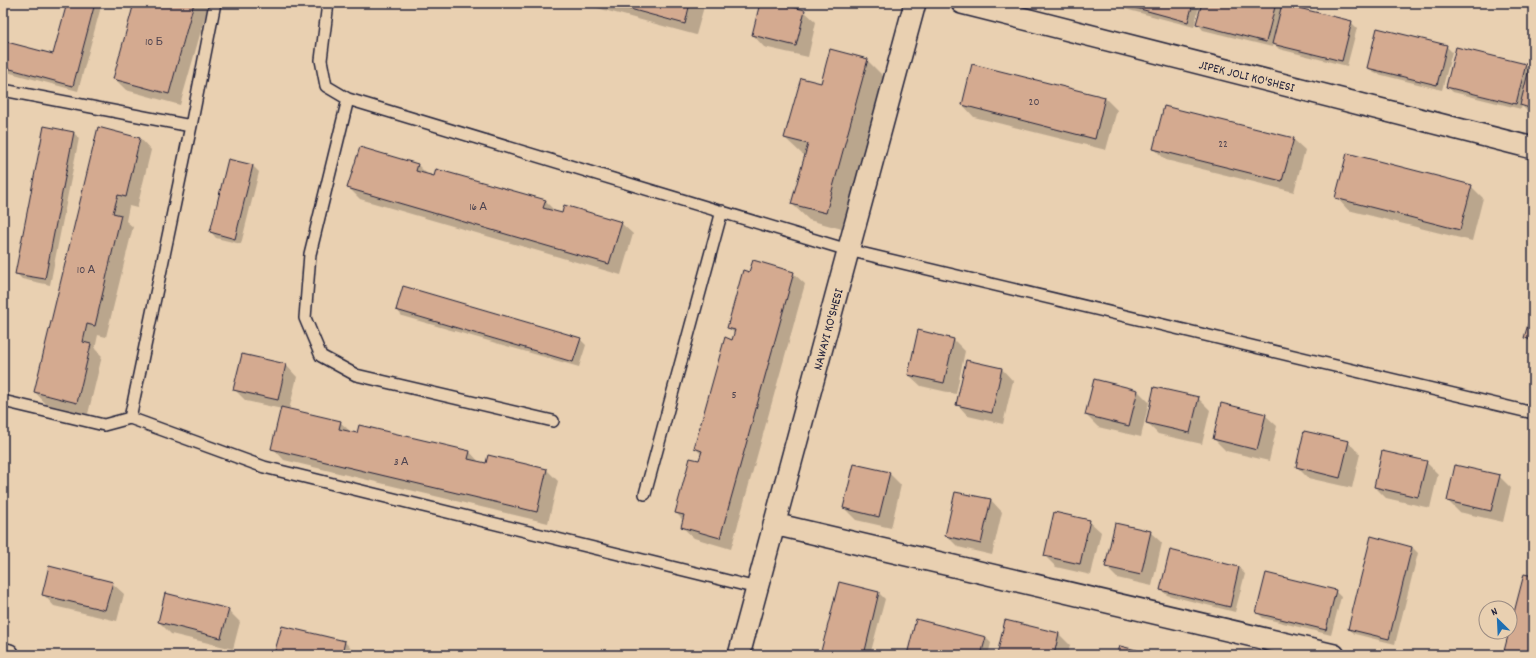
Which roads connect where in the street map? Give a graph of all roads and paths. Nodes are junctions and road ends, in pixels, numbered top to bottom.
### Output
1 (215, 3) edge
2 (328, 3) edge
3 (916, 3) edge
4 (962, 3) edge
5 (3, 90) edge
6 (348, 99) junction
7 (191, 126) junction
8 (1533, 148) edge
9 (722, 212) junction
10 (848, 250) junction
11 (3, 401) edge
12 (1533, 413) edge
13 (130, 418) junction
14 (553, 421) dead end
15 (645, 494) dead end
16 (774, 524) junction
17 (757, 588) junction
18 (3, 654) edge
19 (8, 655) edge
20 (739, 655) edge
21 (1334, 655) edge

1 - 7 lane
2 - 6 lane
3 - 10 street, NAWAYI KO'SHESI
4 - 8 street, JIPEK JOLI KO'SHESI
5 - 7 lane
6 - 9 lane
6 - 14 lane
7 - 13 lane
9 - 10 lane
9 - 15 lane
10 - 12 lane
10 - 16 street, NAWAYI KO'SHESI
11 - 13 lane
13 - 17 lane
16 - 17 street, NAWAYI KO'SHESI
16 - 21 street
17 - 20 street, NAWAYI KO'SHESI
18 - 19 street

